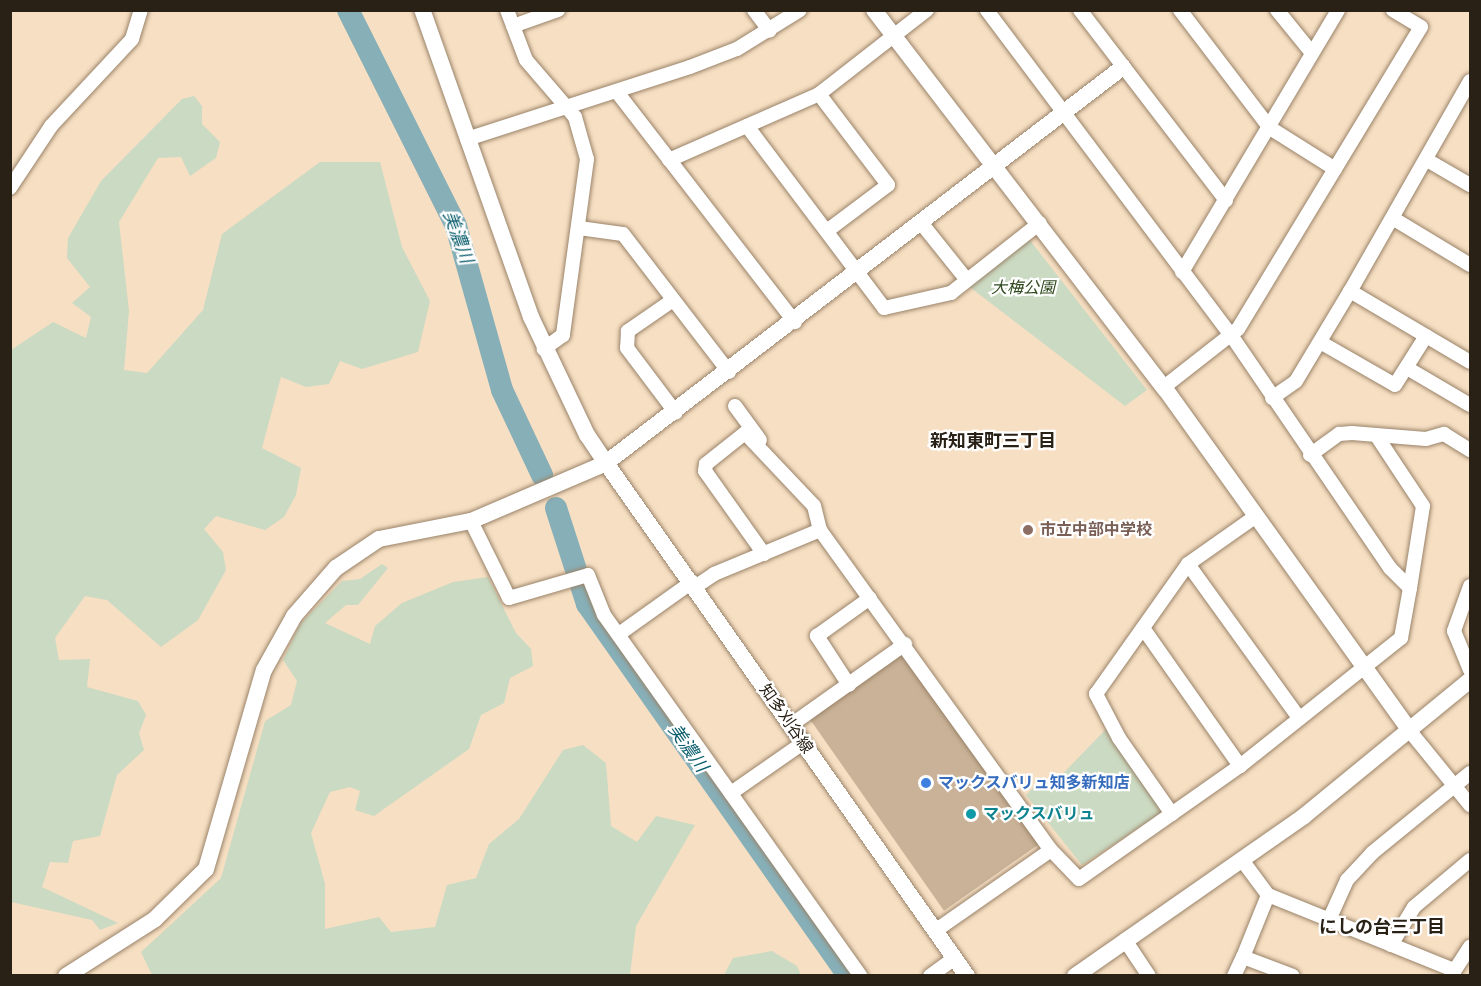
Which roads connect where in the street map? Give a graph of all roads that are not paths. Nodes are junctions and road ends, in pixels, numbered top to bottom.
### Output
1 (141, 10) edge
2 (422, 10) edge
3 (507, 10) edge
4 (558, 10) edge
5 (754, 10) edge
6 (800, 10) edge
7 (874, 10) edge
8 (927, 10) edge
9 (987, 10) edge
10 (1080, 10) edge
11 (1180, 10) edge
12 (1277, 10) edge
13 (1338, 10) edge
14 (1393, 10) edge
15 (513, 26) junction
16 (770, 31) junction
17 (895, 38) junction
18 (1311, 52) junction
19 (1123, 67) junction
20 (1470, 81) edge
21 (617, 92) junction
22 (819, 94) junction
23 (568, 109) junction
24 (1062, 116) junction
25 (747, 126) junction
26 (1270, 128) junction
27 (467, 139) junction
28 (669, 160) junction
29 (1427, 160) junction
30 (997, 167) junction
31 (1335, 169) junction
32 (13, 183) edge
33 (1470, 185) edge
34 (1226, 200) junction
35 (1394, 219) junction
36 (1040, 223) junction
37 (922, 224) junction
38 (579, 228) junction
39 (828, 230) junction
40 (1470, 265) edge
41 (860, 272) junction
42 (1182, 272) junction
43 (966, 279) junction
44 (1350, 291) junction
45 (673, 300) junction
46 (795, 322) junction
47 (1426, 336) junction
48 (1233, 338) junction
49 (1320, 342) junction
50 (544, 349) junction
51 (1470, 362) edge
52 (1407, 368) junction
53 (729, 372) junction
54 (1164, 387) junction
55 (1272, 398) junction
56 (1470, 405) edge
57 (735, 406) dead end
58 (676, 413) junction
59 (1376, 435) junction
60 (761, 449) junction
61 (1470, 450) edge
62 (1310, 455) junction
63 (606, 463) junction
64 (1256, 516) junction
65 (471, 521) junction
66 (820, 530) junction
67 (764, 554) junction
68 (1188, 564) junction
69 (693, 585) junction
70 (1470, 586) edge
71 (1410, 588) junction
72 (870, 598) junction
73 (1143, 628) junction
74 (619, 634) junction
75 (905, 644) junction
76 (1361, 665) junction
77 (1470, 670) edge
78 (1470, 680) edge
79 (849, 685) junction
80 (1299, 718) junction
81 (791, 725) junction
82 (1409, 730) junction
83 (803, 743) junction
84 (1240, 766) junction
85 (1470, 773) edge
86 (1454, 785) junction
87 (731, 793) junction
88 (1470, 805) edge
89 (1172, 814) junction
90 (1051, 850) junction
91 (1242, 860) junction
92 (1470, 860) edge
93 (1268, 895) junction
94 (1329, 920) junction
95 (935, 931) junction
96 (1125, 940) junction
97 (1391, 945) junction
98 (1470, 947) edge
99 (1243, 957) junction
100 (954, 958) junction
101 (1453, 973) edge
102 (66, 975) edge
103 (861, 975) edge
104 (930, 975) edge
105 (966, 975) edge
106 (1075, 975) edge
107 (1149, 975) edge
108 (1234, 975) edge
109 (1293, 975) edge

1 - 32 street
2 - 27 street, 知多刈谷線
3 - 15 street
4 - 15 street
5 - 16 street
6 - 16 street
7 - 17 street
8 - 17 street
9 - 24 street
10 - 19 street
11 - 26 street
12 - 18 street
13 - 18 street
14 - 31 street
15 - 23 street
16 - 21 street
17 - 22 street
17 - 30 street
18 - 26 street
19 - 24 street
19 - 34 street
20 - 29 street
21 - 23 street
21 - 28 street
22 - 25 street
22 - 39 street
23 - 27 street
23 - 38 street
24 - 30 street
24 - 42 street
25 - 28 street
25 - 39 street
26 - 31 street
26 - 34 street
27 - 50 street, 知多刈谷線
28 - 46 street
29 - 33 street
29 - 35 street
30 - 36 street
30 - 37 street
31 - 48 street
34 - 42 street
35 - 40 street
35 - 44 street
36 - 43 street
36 - 54 street
37 - 41 street
37 - 43 street
38 - 45 street
38 - 50 street
39 - 41 street
41 - 43 street
41 - 46 street
42 - 48 street
44 - 47 street
44 - 49 street
45 - 53 street
45 - 58 street
46 - 53 street
47 - 51 street
47 - 52 street
48 - 54 street
48 - 55 street
49 - 52 street
49 - 55 street
50 - 63 street, 知多刈谷線
52 - 56 street
53 - 58 street
54 - 64 street
55 - 62 street
57 - 60 street
58 - 63 street
59 - 61 street
59 - 62 street
59 - 71 street
60 - 66 street
60 - 67 street
62 - 71 street
63 - 65 street
63 - 69 street, 知多刈谷線
64 - 68 street
64 - 76 street
65 - 74 street
65 - 102 street
66 - 67 street
66 - 72 street
67 - 69 street
68 - 73 street
68 - 80 street
69 - 74 street
69 - 81 street, 知多刈谷線
70 - 77 street
71 - 76 street
72 - 75 street
72 - 79 street
73 - 84 street
73 - 89 street
74 - 87 street
75 - 79 street
75 - 90 street
76 - 80 street
76 - 82 street
78 - 82 street
79 - 81 street
80 - 84 street
81 - 83 street, 知多刈谷線
82 - 86 street
82 - 91 street
83 - 87 street
83 - 95 street, 知多刈谷線
84 - 89 street
85 - 86 street
86 - 88 street
86 - 94 street
87 - 103 street
89 - 90 street
90 - 95 street
91 - 93 street
91 - 96 street
92 - 97 street
93 - 94 street
93 - 99 street
94 - 97 street
95 - 100 street, 知多刈谷線
96 - 106 street
96 - 107 street
97 - 101 street
98 - 101 street
99 - 108 street
99 - 109 street
100 - 104 street
100 - 105 street, 知多刈谷線

